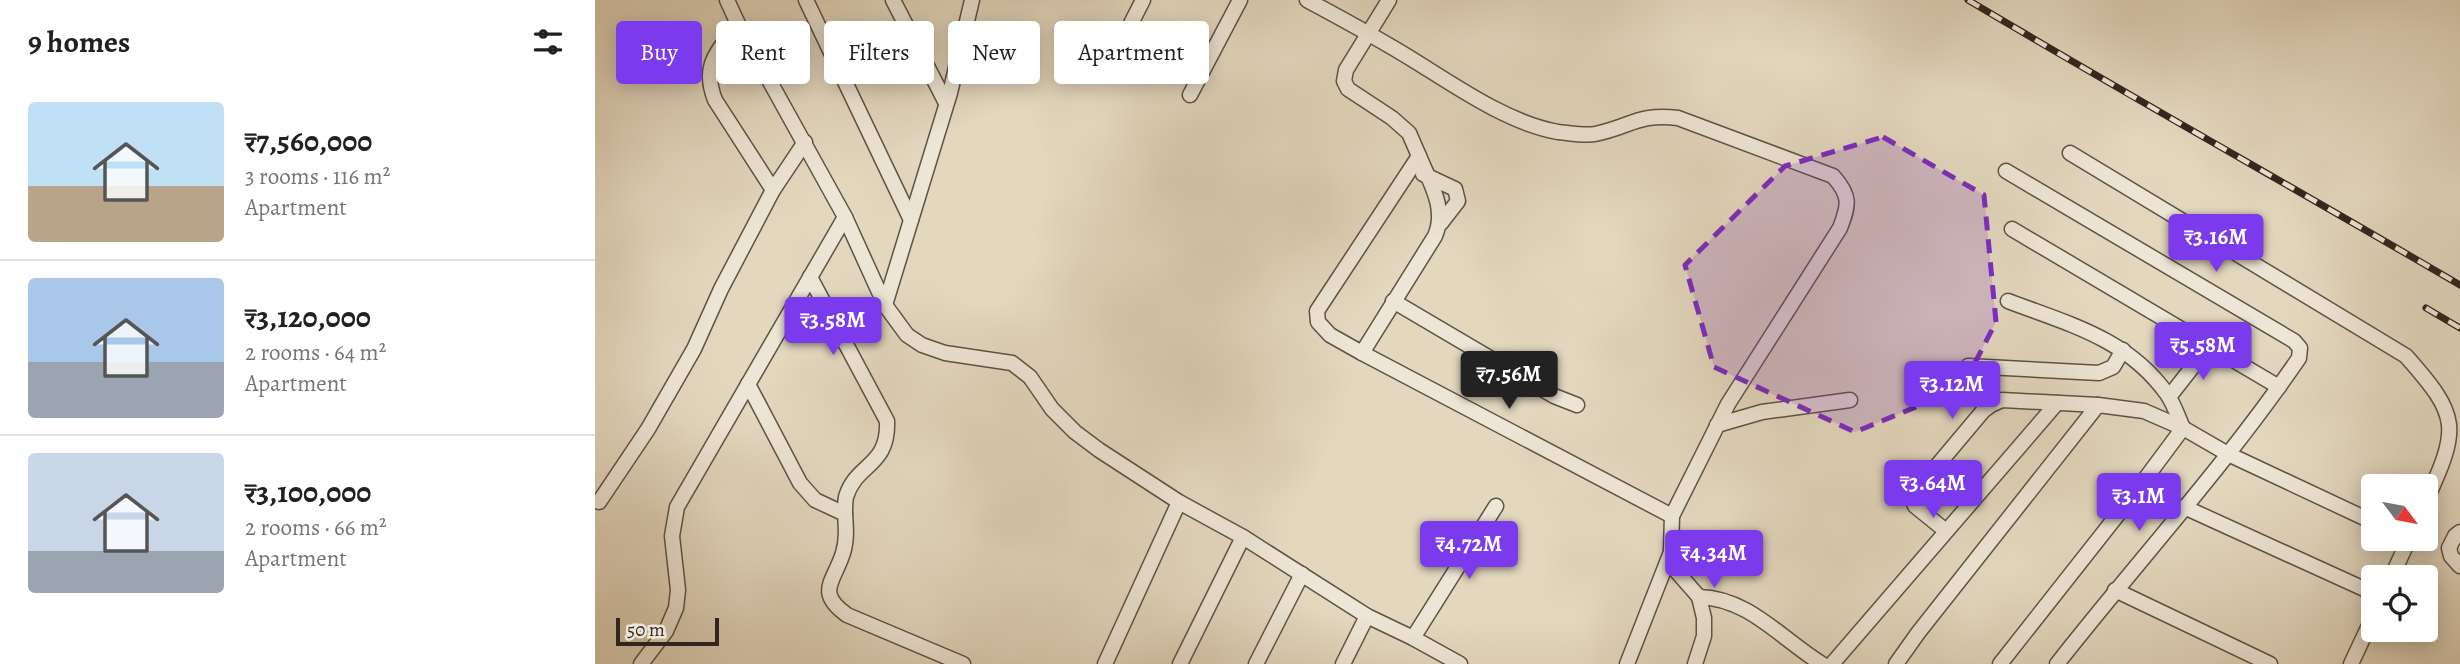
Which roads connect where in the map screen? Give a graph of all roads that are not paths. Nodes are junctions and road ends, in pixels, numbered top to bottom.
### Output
1 (727, 0) edge
2 (806, 0) edge
3 (893, 0) edge
4 (972, 0) edge
5 (1143, 0) edge
6 (1240, 0) edge
7 (1307, 0) edge
8 (1389, 0) edge
9 (737, 21) edge
10 (1131, 21) edge
11 (1369, 33) junction
12 (716, 54) edge
13 (772, 84) edge
14 (1190, 95) dead end
15 (946, 103) junction
16 (805, 142) junction
17 (2070, 153) dead end
18 (1419, 156) junction
19 (2006, 171) dead end
20 (1426, 173) junction
21 (1407, 175) junction
22 (773, 190) junction
23 (845, 217) junction
24 (911, 220) junction
25 (1441, 223) junction
26 (2012, 229) dead end
27 (810, 277) junction
28 (1393, 301) junction
29 (2008, 301) dead end
30 (885, 305) junction
31 (2209, 346) junction
32 (2123, 350) junction
33 (1362, 353) junction
34 (1968, 366) dead end
35 (748, 384) junction
36 (2279, 387) junction
37 (2169, 397) junction
38 (1850, 400) dead end
39 (2057, 403) junction
40 (1577, 405) dead end
41 (2098, 405) junction
42 (1717, 425) junction
43 (2183, 428) junction
44 (2228, 454) junction
45 (2438, 475) edge
46 (599, 502) dead end
47 (1179, 502) junction
48 (1496, 506) dead end
49 (2183, 507) junction
50 (845, 514) junction
51 (1672, 516) junction
52 (2361, 516) edge
53 (1947, 531) junction
54 (2460, 532) edge
55 (1243, 537) junction
56 (1671, 550) junction
57 (2460, 566) edge
58 (1301, 574) junction
59 (2361, 588) edge
60 (2115, 590) junction
61 (1699, 597) junction
62 (1367, 616) junction
63 (1413, 638) junction
64 (2361, 642) edge
65 (641, 664) edge
66 (963, 664) edge
67 (1105, 664) edge
68 (1180, 664) edge
69 (1256, 664) edge
70 (1343, 664) edge
71 (1459, 664) edge
72 (1627, 664) edge
73 (1695, 664) edge
74 (1822, 664) edge
75 (1832, 664) edge
76 (1896, 664) edge
77 (2000, 664) edge
78 (2057, 664) edge
79 (2270, 664) edge
80 (2351, 664) edge

1 - 9 street
2 - 24 street
3 - 15 street
4 - 15 street
5 - 10 street
6 - 14 street
7 - 11 street
8 - 11 street
11 - 18 street
11 - 42 street
12 - 22 street
13 - 16 street
15 - 24 street
16 - 22 street
16 - 23 street
17 - 45 street
18 - 20 street
18 - 21 street
19 - 36 street
20 - 21 street
20 - 25 street
20 - 25 street
21 - 33 street
22 - 46 street
23 - 27 street
23 - 30 street
24 - 30 street
25 - 28 street
26 - 31 street
27 - 35 street
27 - 50 street
28 - 33 street
28 - 40 street
29 - 32 street
30 - 47 street
31 - 36 street
31 - 37 street
32 - 34 street
32 - 37 street
33 - 51 street
35 - 50 street
35 - 65 street
36 - 44 street
37 - 43 street
38 - 42 street
39 - 41 street
39 - 53 street
39 - 53 street
41 - 43 street
41 - 76 street
42 - 51 street
43 - 44 street
43 - 77 street
44 - 49 street
44 - 52 street
47 - 55 street
47 - 67 street
48 - 63 street
49 - 59 street
49 - 60 street
50 - 66 street
51 - 56 street
53 - 75 street
54 - 57 street
55 - 58 street
55 - 68 street
56 - 61 street
56 - 72 street
58 - 62 street
58 - 69 street
60 - 78 street
60 - 79 street
61 - 73 street
61 - 74 street
62 - 63 street
62 - 70 street
63 - 71 street
64 - 80 street

